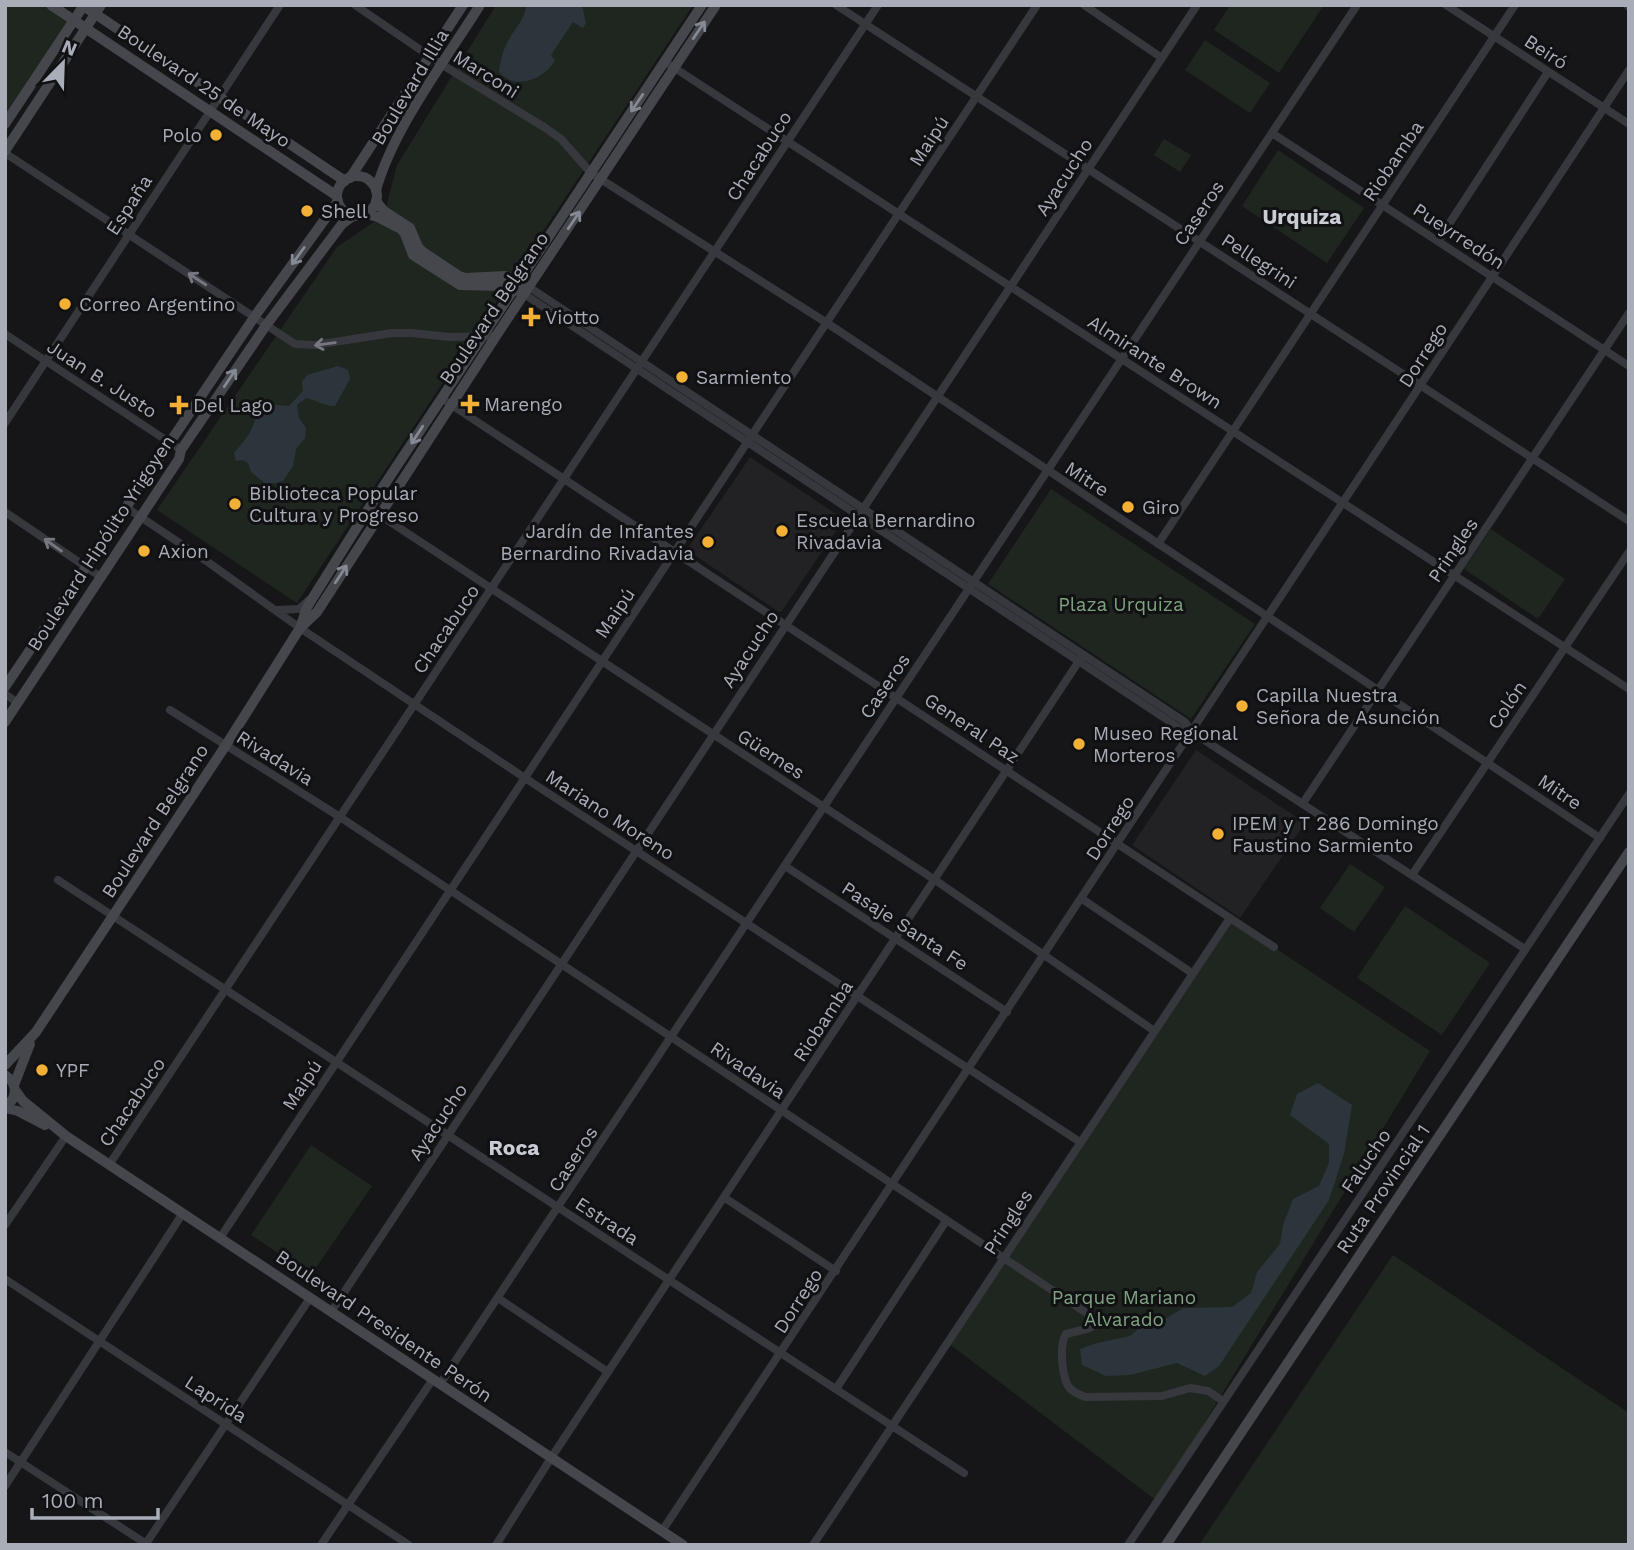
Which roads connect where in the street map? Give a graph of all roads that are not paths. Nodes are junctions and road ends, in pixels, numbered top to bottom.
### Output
1 (51, 5) edge
2 (280, 5) edge
3 (355, 5) edge
4 (463, 5) edge
5 (481, 5) edge
6 (702, 5) edge
7 (716, 5) edge
8 (836, 5) edge
9 (877, 5) edge
10 (1037, 5) edge
11 (1084, 5) edge
12 (1197, 5) edge
13 (1357, 5) edge
14 (1446, 5) edge
15 (1515, 5) edge
16 (83, 6) edge
17 (98, 10) edge
18 (74, 21) junction
19 (865, 24) junction
20 (86, 29) junction
21 (1494, 37) junction
22 (431, 56) junction
23 (1162, 58) junction
24 (442, 64) junction
25 (669, 65) junction
26 (1629, 71) edge
27 (1548, 72) junction
28 (219, 96) junction
29 (976, 96) junction
30 (1605, 108) junction
31 (210, 110) junction
32 (5, 124) edge
33 (1629, 124) edge
34 (1272, 133) junction
35 (788, 140) junction
36 (5, 152) edge
37 (1088, 169) junction
38 (590, 173) junction
39 (348, 179) junction
40 (601, 179) junction
41 (376, 196) junction
42 (338, 198) junction
43 (1382, 205) junction
44 (366, 214) junction
45 (901, 214) junction
46 (353, 216) junction
47 (129, 234) junction
48 (1199, 241) junction
49 (1438, 241) junction
50 (715, 251) junction
51 (437, 266) junction
52 (1493, 277) junction
53 (1011, 286) junction
54 (522, 288) junction
55 (1629, 313) edge
56 (1310, 314) junction
57 (255, 316) junction
58 (827, 323) junction
59 (267, 324) junction
60 (5, 334) edge
61 (496, 336) junction
62 (482, 337) junction
63 (1605, 351) junction
64 (1120, 358) junction
65 (46, 361) junction
66 (640, 366) junction
67 (1629, 366) edge
68 (1421, 386) junction
69 (936, 397) junction
70 (446, 401) junction
71 (5, 423) edge
72 (1233, 431) junction
73 (750, 439) junction
74 (170, 443) junction
75 (181, 450) junction
76 (1534, 459) junction
77 (1046, 471) junction
78 (565, 478) junction
79 (1343, 503) junction
80 (127, 508) junction
81 (374, 511) junction
82 (5, 512) edge
83 (860, 512) junction
84 (140, 517) junction
85 (1629, 521) edge
86 (1158, 544) junction
87 (675, 552) junction
88 (1629, 552) edge
89 (86, 568) junction
90 (1454, 576) junction
91 (101, 577) junction
92 (971, 585) junction
93 (492, 587) junction
94 (313, 597) junction
95 (277, 610) junction
96 (1269, 617) junction
97 (786, 624) junction
98 (300, 628) junction
99 (1564, 648) junction
100 (1081, 658) junction
101 (602, 661) junction
102 (5, 687) edge
103 (1629, 689) edge
104 (1378, 691) junction
105 (5, 694) edge
106 (897, 697) junction
107 (18, 703) junction
108 (414, 704) junction
109 (170, 710) dead end
110 (5, 722) edge
111 (1192, 732) junction
112 (713, 735) junction
113 (226, 745) junction
114 (1488, 762) junction
115 (1007, 771) junction
116 (524, 778) junction
117 (1629, 794) edge
118 (1303, 803) junction
119 (824, 808) junction
120 (340, 817) junction
121 (1600, 838) junction
122 (1118, 844) junction
123 (636, 851) junction
124 (1629, 852) edge
125 (785, 866) junction
126 (1412, 875) junction
127 (58, 880) dead end
128 (935, 880) junction
129 (450, 891) junction
130 (1082, 899) junction
131 (114, 915) junction
132 (1230, 918) junction
133 (747, 924) junction
134 (896, 939) junction
135 (1274, 947) dead end
136 (1525, 949) junction
137 (1045, 955) junction
138 (561, 965) junction
139 (1192, 973) junction
140 (226, 989) junction
141 (857, 998) junction
142 (1007, 1012) junction
143 (1153, 1030) junction
144 (36, 1032) junction
145 (671, 1038) junction
146 (336, 1062) junction
147 (5, 1065) edge
148 (968, 1071) junction
149 (5, 1075) edge
150 (15, 1087) junction
151 (5, 1108) edge
152 (782, 1111) junction
153 (449, 1135) junction
154 (66, 1136) junction
155 (1080, 1142) junction
156 (109, 1165) junction
157 (893, 1185) junction
158 (725, 1198) junction
159 (559, 1209) junction
160 (183, 1213) junction
161 (946, 1221) junction
162 (5, 1225) edge
163 (220, 1238) junction
164 (1003, 1258) junction
165 (836, 1271) junction
166 (5, 1279) edge
167 (671, 1280) junction
168 (310, 1298) junction
169 (498, 1298) junction
170 (331, 1312) junction
171 (100, 1342) junction
172 (782, 1353) junction
173 (608, 1372) junction
174 (436, 1381) junction
175 (836, 1389) junction
176 (1223, 1401) junction
177 (226, 1424) junction
178 (893, 1426) junction
179 (5, 1452) edge
180 (551, 1458) junction
181 (21, 1462) junction
182 (964, 1473) dead end
183 (5, 1486) edge
184 (347, 1504) junction
185 (662, 1531) junction
186 (146, 1544) edge
187 (678, 1544) edge
188 (321, 1545) edge
189 (409, 1545) edge
190 (496, 1545) edge
191 (813, 1545) edge
192 (1128, 1545) edge
193 (1166, 1545) edge

1 - 18 street, Boulevard 25 de Mayo
2 - 28 street, España
3 - 22 street, Marconi
4 - 22 street, Boulevard Illia
5 - 24 street, Boulevard Illia
6 - 25 street, Boulevard Belgrano
25 -> 7 street, Boulevard Belgrano
8 - 19 street, Pellegrini
9 - 19 street, Chacabuco
10 - 29 street, Maipú
11 - 23 street
12 - 23 street, Ayacucho
13 - 34 street, Caseros
14 - 21 street, Beiró
15 - 21 street, Riobamba
16 - 17 street, Boulevard 25 de Mayo
16 - 18 street
17 - 20 street
17 - 28 street, Boulevard 25 de Mayo
18 - 20 street, Boulevard 25 de Mayo
18 - 32 street
19 - 29 street, Pellegrini
19 - 35 street, Chacabuco
20 - 31 street, Boulevard 25 de Mayo
20 - 36 street
21 - 27 street, Beiró
21 - 43 street, Riobamba
22 - 24 street, Marconi
22 - 39 street, Boulevard Illia
23 - 37 street, Ayacucho
24 - 38 street, Marconi
24 - 41 street, Boulevard Illia
25 - 35 street, Almirante Brown
25 -> 38 street, Boulevard Belgrano
25 - 40 street, Boulevard Belgrano
26 - 30 street, Dorrego
27 - 30 street, Beiró
27 - 49 street
28 - 31 street, España
28 - 39 street, Boulevard 25 de Mayo
29 - 37 street, Pellegrini
29 - 45 street, Maipú
30 - 33 street, Beiró
30 - 52 street, Dorrego
31 - 42 street, Boulevard 25 de Mayo
31 - 47 street, España
34 - 43 street, Pueyrredón
34 - 48 street, Caseros
35 - 45 street, Almirante Brown
35 - 50 street, Chacabuco
36 - 47 street
37 - 48 street, Pellegrini
37 - 53 street, Ayacucho
38 - 40 street, Mitre
38 - 54 street, Boulevard Belgrano
39 - 41 street, Boulevard 25 de Mayo
39 - 42 street
40 - 50 street, Mitre
54 -> 40 street, Boulevard Belgrano
41 - 44 street
41 - 51 street, Boulevard 25 de Mayo
42 - 46 street, Boulevard 25 de Mayo
42 -> 57 street, Boulevard Hipólito Yrigoyen
43 - 49 street, Pueyrredón
43 - 56 street, Riobamba
44 - 46 street
44 - 51 street
45 - 53 street, Almirante Brown
45 - 58 street, Maipú
46 - 59 street, Boulevard Hipólito Yrigoyen
57 -> 47 street
47 - 65 street, España
48 - 56 street, Pellegrini
48 - 64 street, Caseros
49 - 52 street, Pueyrredón
50 - 58 street, Mitre
50 - 66 street, Chacabuco
51 - 54 street
52 - 63 street, Pueyrredón
52 - 68 street, Dorrego
53 - 64 street, Almirante Brown
53 - 69 street, Ayacucho
54 - 61 street, Boulevard Belgrano
54 - 62 street, Boulevard Belgrano
54 - 66 street
55 - 63 street, Pringles
56 - 68 street, Pellegrini
56 - 72 street, Riobamba
57 - 59 street
57 - 74 street, Boulevard Hipólito Yrigoyen
58 - 69 street, Mitre
58 - 73 street, Maipú
62 -> 59 street
75 -> 59 street, Boulevard Hipólito Yrigoyen
60 - 65 street, Juan B. Justo
61 - 62 street
61 - 70 street, Boulevard Belgrano
62 - 70 street, Boulevard Belgrano
63 - 67 street, Pueyrredón
63 - 76 street, Pringles
64 - 72 street, Almirante Brown
64 - 77 street, Caseros
65 - 71 street, España
65 - 74 street, Juan B. Justo
66 - 73 street
66 - 78 street, Chacabuco
68 - 76 street, Pellegrini
68 - 79 street, Dorrego
69 - 77 street, Mitre
69 - 83 street, Ayacucho
70 - 78 street, General Paz
70 - 81 street, Boulevard Belgrano
72 - 79 street, Almirante Brown
72 - 86 street, Riobamba
73 - 83 street
73 - 87 street, Maipú
74 - 75 street, Juan B. Justo
74 - 80 street, Boulevard Hipólito Yrigoyen
75 - 84 street, Boulevard Hipólito Yrigoyen
76 - 85 street, Pellegrini
76 - 90 street, Pringles
77 - 86 street, Mitre
77 - 92 street, Caseros
78 - 87 street, General Paz
78 - 93 street, Chacabuco
79 - 90 street, Almirante Brown
79 - 96 street, Dorrego
80 - 84 street, Mariano Moreno
80 - 89 street, Boulevard Hipólito Yrigoyen
81 - 93 street, Güemes
81 - 94 street, Boulevard Belgrano
98 -> 81 street, Boulevard Belgrano
89 -> 82 street
83 - 92 street
83 - 97 street, Ayacucho
84 - 91 street, Boulevard Hipólito Yrigoyen
84 - 95 street, Mariano Moreno
86 - 96 street, Mitre
87 - 97 street, General Paz
87 - 101 street, Maipú
88 - 99 street, Colón
89 - 91 street
89 - 102 street, Boulevard Hipólito Yrigoyen
90 - 99 street, Almirante Brown
90 - 104 street, Pringles
91 - 107 street, Boulevard Hipólito Yrigoyen
92 - 100 street
92 - 106 street, Caseros
93 - 101 street, Güemes
93 - 108 street, Chacabuco
94 - 95 street
94 - 98 street, Boulevard Belgrano
95 - 98 street, Mariano Moreno
96 - 104 street, Mitre
96 - 111 street, Dorrego
97 - 106 street, General Paz
97 - 112 street, Ayacucho
98 - 108 street, Mariano Moreno
98 - 113 street, Boulevard Belgrano
99 - 103 street, Almirante Brown
99 - 114 street, Colón
100 - 111 street
100 - 115 street, Riobamba
101 - 112 street, Güemes
101 - 116 street, Maipú
104 - 114 street, Mitre
104 - 118 street, Pringles
105 - 107 street
106 - 115 street, General Paz
106 - 119 street, Caseros
107 - 110 street, Boulevard Hipólito Yrigoyen
108 - 116 street, Mariano Moreno
108 - 120 street, Chacabuco
109 - 113 street, Rivadavia
111 - 118 street
111 - 122 street, Dorrego
112 - 119 street, Güemes
112 - 123 street, Ayacucho
113 - 120 street, Rivadavia
113 - 131 street, Boulevard Belgrano
114 - 121 street, Mitre
114 - 126 street, Colón
115 - 122 street, General Paz
115 - 128 street, Riobamba
116 - 123 street, Mariano Moreno
116 - 129 street, Maipú
117 - 121 street, Falucho
118 - 126 street
119 - 125 street, Caseros
119 - 128 street, Güemes
120 - 129 street, Rivadavia
120 - 140 street, Chacabuco
121 - 136 street, Falucho
122 - 130 street, Dorrego
122 - 132 street, General Paz
123 - 133 street, Mariano Moreno
123 - 138 street, Ayacucho
124 - 193 street, Ruta Provincial 1
125 - 133 street, Caseros
125 - 134 street, Pasaje Santa Fe
126 - 136 street
127 - 131 street, Estrada
128 - 134 street, Riobamba
128 - 137 street, Güemes
129 - 138 street, Rivadavia
129 - 146 street, Maipú
130 - 137 street, Dorrego
130 - 139 street
131 - 140 street, Estrada
131 - 144 street, Boulevard Belgrano
132 - 135 street, General Paz
132 - 139 street, Pringles
133 - 141 street, Mariano Moreno
133 - 145 street, Caseros
134 - 141 street, Riobamba
134 - 142 street, Pasaje Santa Fe
136 - 176 street, Falucho
137 - 142 street, Dorrego
137 - 143 street, Güemes
138 - 145 street, Rivadavia
138 - 153 street, Ayacucho
139 - 143 street, Pringles
140 - 146 street, Estrada
140 - 156 street, Chacabuco
141 - 148 street, Mariano Moreno
141 - 152 street, Riobamba
142 - 148 street, Dorrego
143 - 155 street, Pringles
144 - 147 street, Boulevard Belgrano
144 - 150 street, Boulevard Belgrano
145 - 152 street, Rivadavia
145 - 159 street, Caseros
146 - 153 street, Estrada
146 - 163 street, Maipú
148 - 155 street, Mariano Moreno
148 - 157 street, Dorrego
149 - 150 street, Boulevard Presidente Perón
150 - 151 street, Boulevard Presidente Perón
150 - 154 street, Boulevard Presidente Perón
151 - 154 street, Boulevard Presidente Perón
152 - 157 street, Rivadavia
152 - 158 street, Riobamba
153 - 159 street, Estrada
153 - 170 street, Ayacucho
154 - 156 street, Boulevard Presidente Perón
154 - 162 street, Chacabuco
155 - 164 street, Pringles
156 - 160 street, Boulevard Presidente Perón
157 - 161 street, Rivadavia
157 - 165 street, Dorrego
158 - 165 street
158 - 167 street, Riobamba
159 - 167 street, Estrada
159 - 169 street, Caseros
160 - 163 street, Boulevard Presidente Perón
160 - 171 street
161 - 164 street, Rivadavia
161 - 175 street
163 - 168 street, Boulevard Presidente Perón
164 - 176 street, Rivadavia
164 - 178 street, Pringles
165 - 172 street, Dorrego
166 - 171 street, Laprida
167 - 172 street, Estrada
167 - 173 street, Riobamba
168 - 170 street, Boulevard Presidente Perón
168 - 177 street
169 - 173 street
169 - 174 street, Caseros
170 - 174 street, Boulevard Presidente Perón
171 - 177 street, Laprida
171 - 181 street
172 - 175 street, Estrada
172 - 185 street, Dorrego
173 - 180 street, Riobamba
174 - 180 street, Boulevard Presidente Perón
174 - 184 street, Caseros
175 - 178 street, Estrada
176 - 192 street, Falucho
177 - 184 street, Laprida
177 - 186 street
178 - 182 street, Estrada
178 - 191 street, Pringles
179 - 181 street
180 - 185 street, Boulevard Presidente Perón
180 - 190 street, Riobamba
181 - 183 street
181 - 186 street
184 - 188 street, Caseros
184 - 189 street, Laprida
185 - 187 street, Boulevard Presidente Perón

